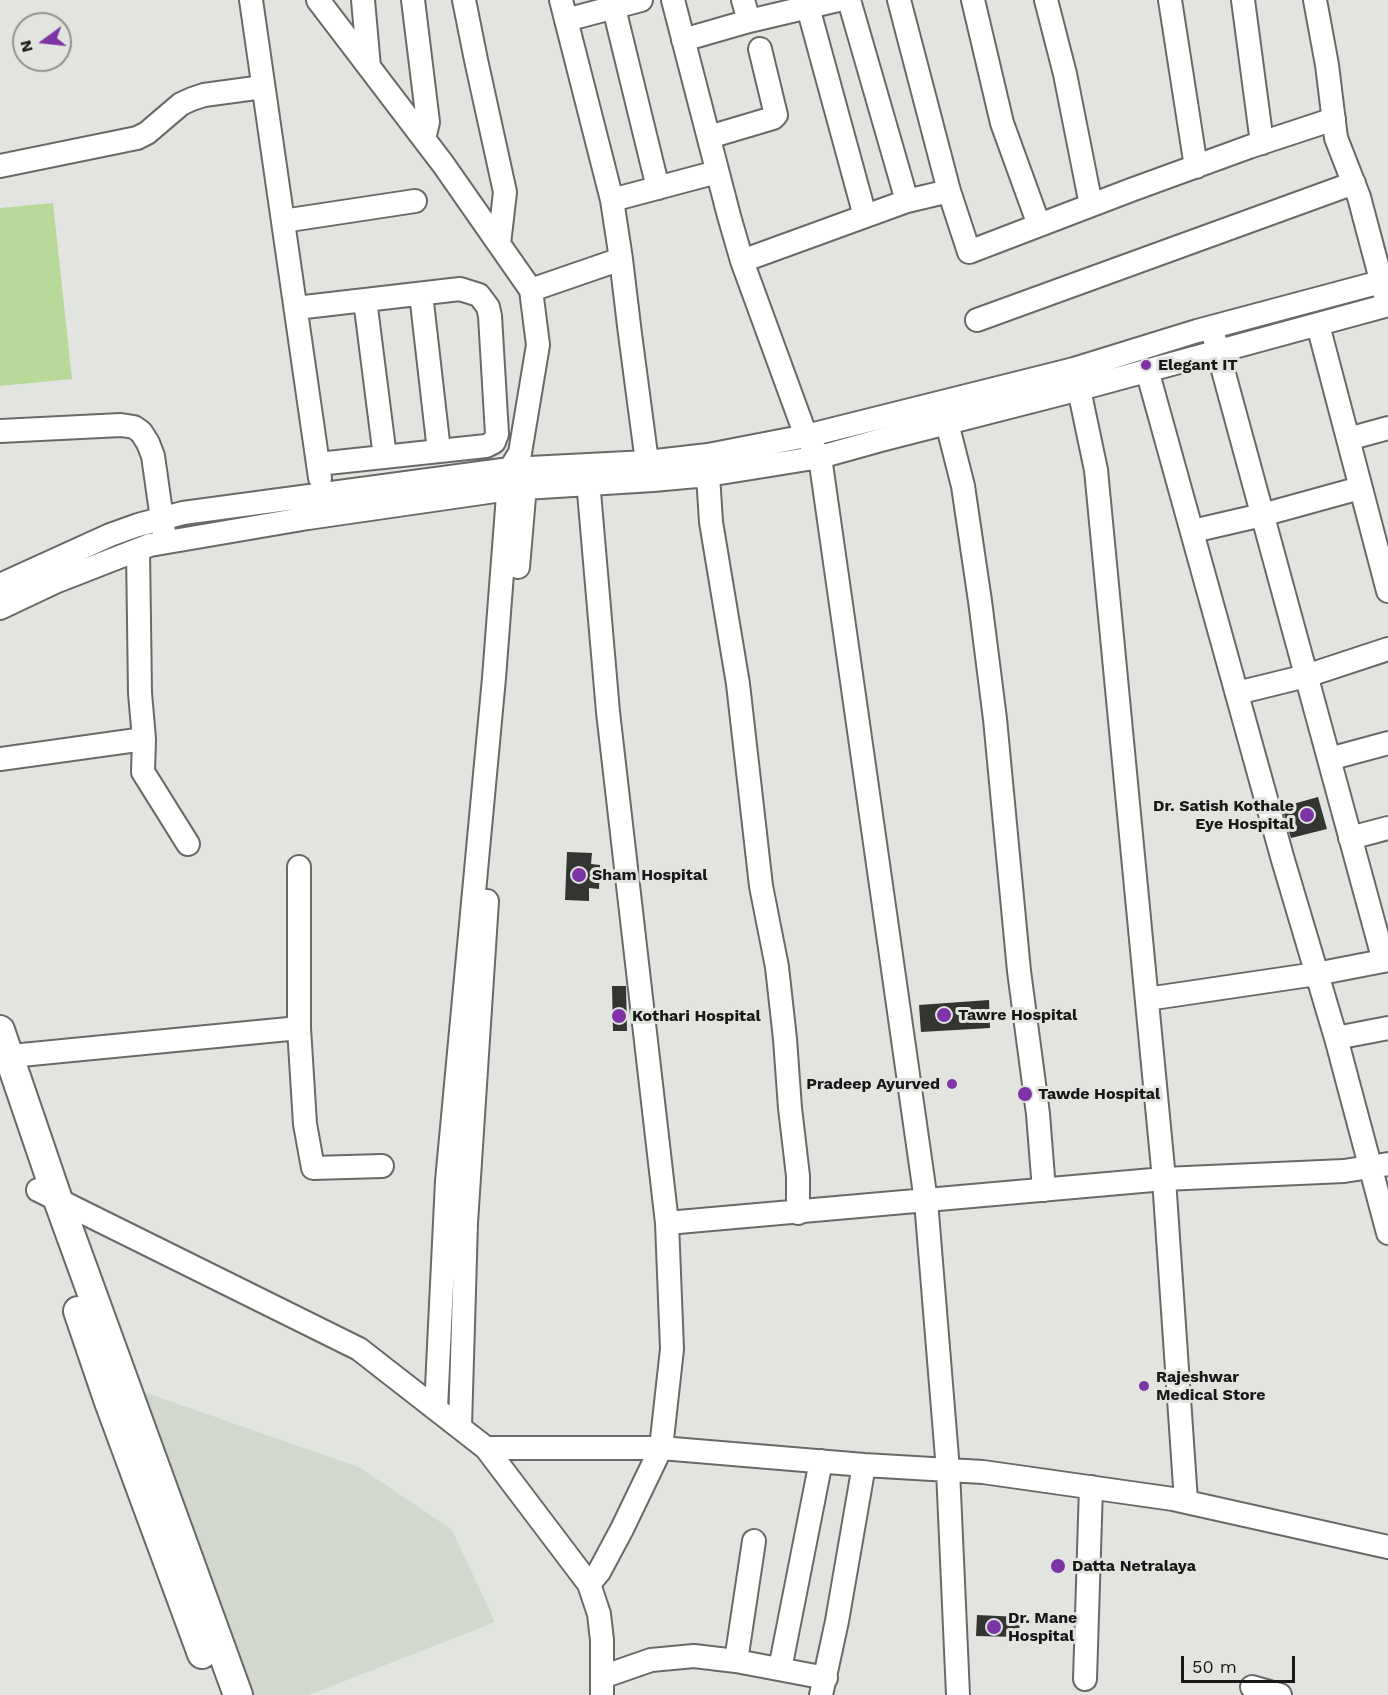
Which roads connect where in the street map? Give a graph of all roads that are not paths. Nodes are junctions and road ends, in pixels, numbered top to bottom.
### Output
1 (251, 0) edge
2 (318, 0) edge
3 (363, 0) edge
4 (412, 0) edge
5 (464, 0) edge
6 (641, 0) edge
7 (673, 0) edge
8 (838, 0) edge
9 (849, 0) edge
10 (899, 0) edge
11 (972, 0) edge
12 (1046, 0) edge
13 (1170, 0) edge
14 (1243, 0) edge
15 (1315, 0) edge
16 (807, 3) edge
17 (613, 4) edge
18 (564, 10) edge
19 (746, 11) edge
20 (683, 40) junction
21 (760, 49) dead end
22 (369, 67) junction
23 (263, 87) junction
24 (1334, 119) junction
25 (708, 137) junction
26 (424, 139) junction
27 (1262, 143) junction
28 (0, 166) edge
29 (1196, 167) junction
30 (717, 172) junction
31 (1354, 183) junction
32 (658, 188) junction
33 (950, 191) junction
34 (612, 200) junction
35 (414, 201) dead end
36 (907, 201) junction
37 (1091, 205) junction
38 (865, 216) junction
39 (283, 221) junction
40 (1039, 225) junction
41 (499, 244) junction
42 (621, 259) junction
43 (742, 261) junction
44 (1385, 281) edge
45 (531, 290) junction
46 (420, 294) junction
47 (365, 300) junction
48 (1388, 304) edge
49 (296, 308) junction
50 (977, 320) dead end
51 (1318, 325) junction
52 (1211, 328) junction
53 (1218, 350) junction
54 (1147, 370) junction
55 (1077, 379) junction
56 (947, 423) junction
57 (1388, 428) edge
58 (0, 432) edge
59 (806, 436) junction
60 (1348, 439) junction
61 (439, 451) junction
62 (385, 457) junction
63 (820, 457) junction
64 (647, 462) junction
65 (318, 464) junction
66 (518, 474) junction
67 (588, 474) junction
68 (708, 475) junction
69 (1360, 488) junction
70 (322, 494) junction
71 (1262, 515) junction
72 (162, 519) junction
73 (1193, 531) junction
74 (1380, 531) edge
75 (166, 543) junction
76 (138, 550) junction
77 (0, 585) edge
78 (1388, 591) edge
79 (0, 608) edge
80 (1388, 649) edge
81 (1306, 676) junction
82 (1237, 693) junction
83 (144, 739) junction
84 (1388, 743) edge
85 (0, 759) edge
86 (1329, 759) junction
87 (1388, 828) edge
88 (1350, 838) junction
89 (188, 844) dead end
90 (298, 867) dead end
91 (478, 926) junction
92 (1386, 960) edge
93 (1316, 974) junction
94 (1147, 999) junction
95 (299, 1028) junction
96 (1388, 1028) edge
97 (1336, 1038) junction
98 (3, 1047) edge
99 (0, 1089) edge
100 (1379, 1165) edge
101 (382, 1166) dead end
102 (1164, 1179) junction
103 (1044, 1190) junction
104 (48, 1195) junction
105 (926, 1201) junction
106 (798, 1213) junction
107 (667, 1223) junction
108 (1388, 1233) edge
109 (436, 1408) junction
110 (460, 1426) junction
111 (486, 1448) junction
112 (661, 1448) junction
113 (821, 1461) junction
114 (864, 1465) junction
115 (948, 1470) junction
116 (1091, 1487) junction
117 (1186, 1501) junction
118 (754, 1541) dead end
119 (1388, 1546) edge
120 (589, 1584) junction
121 (736, 1661) junction
122 (780, 1669) junction
123 (1085, 1679) dead end
124 (602, 1686) edge
125 (823, 1687) edge
126 (1252, 1687) dead end
127 (218, 1695) edge
128 (238, 1695) edge
129 (958, 1695) edge
130 (1280, 1695) edge

1 - 23 street
2 - 22 street
3 - 22 street
4 - 26 street
5 - 41 street
6 - 17 street
7 - 20 street
8 - 16 street
9 - 36 street
10 - 33 street
11 - 40 street
12 - 37 street
13 - 29 street
14 - 27 street
15 - 24 street
16 - 19 street
16 - 38 street
17 - 18 street
17 - 32 street
18 - 34 street
19 - 20 street
20 - 25 street
21 - 25 street
22 - 26 street
23 - 28 street
23 - 39 street
24 - 27 street
24 - 31 street
25 - 30 street
26 - 41 street
27 - 29 street
29 - 37 street
30 - 32 street
30 - 43 street
31 - 44 street
31 - 50 street
32 - 34 street
33 - 36 street
33 - 40 street
34 - 42 street
35 - 39 street
36 - 38 street
37 - 40 street
38 - 43 street
39 - 49 street
41 - 45 street
42 - 45 street
42 - 64 street
43 - 59 street
44 - 48 street
44 - 52 street
45 - 66 street
46 - 47 street
46 - 61 street
46 - 61 street
47 - 49 street
47 - 62 street
48 - 51 street
49 - 65 street
51 - 53 street
51 - 60 street
52 - 53 street
52 - 55 street
53 - 54 street
53 - 71 street
54 - 55 street
54 - 73 street
55 - 56 street
55 - 59 street
55 - 94 street
56 - 63 street
56 - 103 street
57 - 60 street
58 - 72 street
59 - 63 street
59 - 64 street
60 - 69 street
61 - 62 street
62 - 65 street
63 - 68 street
63 - 105 street
64 - 67 street
65 - 70 street
66 - 67 street
66 - 70 street
66 - 75 street
66 - 91 street
67 - 68 street
67 - 107 street
68 - 106 street
69 - 71 street
69 - 74 street
70 - 72 street
71 - 73 street
71 - 81 street
72 - 75 street
72 - 77 street
73 - 82 street
74 - 78 street
75 - 76 street
76 - 79 street
76 - 83 street
80 - 81 street
81 - 82 street
81 - 86 street
82 - 93 street
83 - 85 street
83 - 89 street
84 - 86 street
86 - 88 street
87 - 88 street
88 - 92 street
90 - 95 street
91 - 109 street
91 - 110 street
92 - 93 street
93 - 94 street
93 - 97 street
94 - 102 street
95 - 98 street
95 - 101 street
96 - 97 street
97 - 100 street
98 - 104 main road
99 - 104 main road
100 - 102 street
100 - 108 street
102 - 103 street
102 - 117 street
103 - 105 street
104 - 109 street
104 - 127 main road
104 - 128 main road
105 - 106 street
105 - 115 street
106 - 107 street
107 - 112 street
109 - 110 street
110 - 111 street
111 - 112 street
111 - 120 street
112 - 113 street
112 - 120 street
113 - 114 street
113 - 122 street
114 - 115 street
114 - 125 street
115 - 116 street
115 - 129 street
116 - 117 street
116 - 123 street
117 - 119 street
118 - 121 street
120 - 124 street
121 - 122 street
121 - 124 street
122 - 125 street
126 - 130 street

